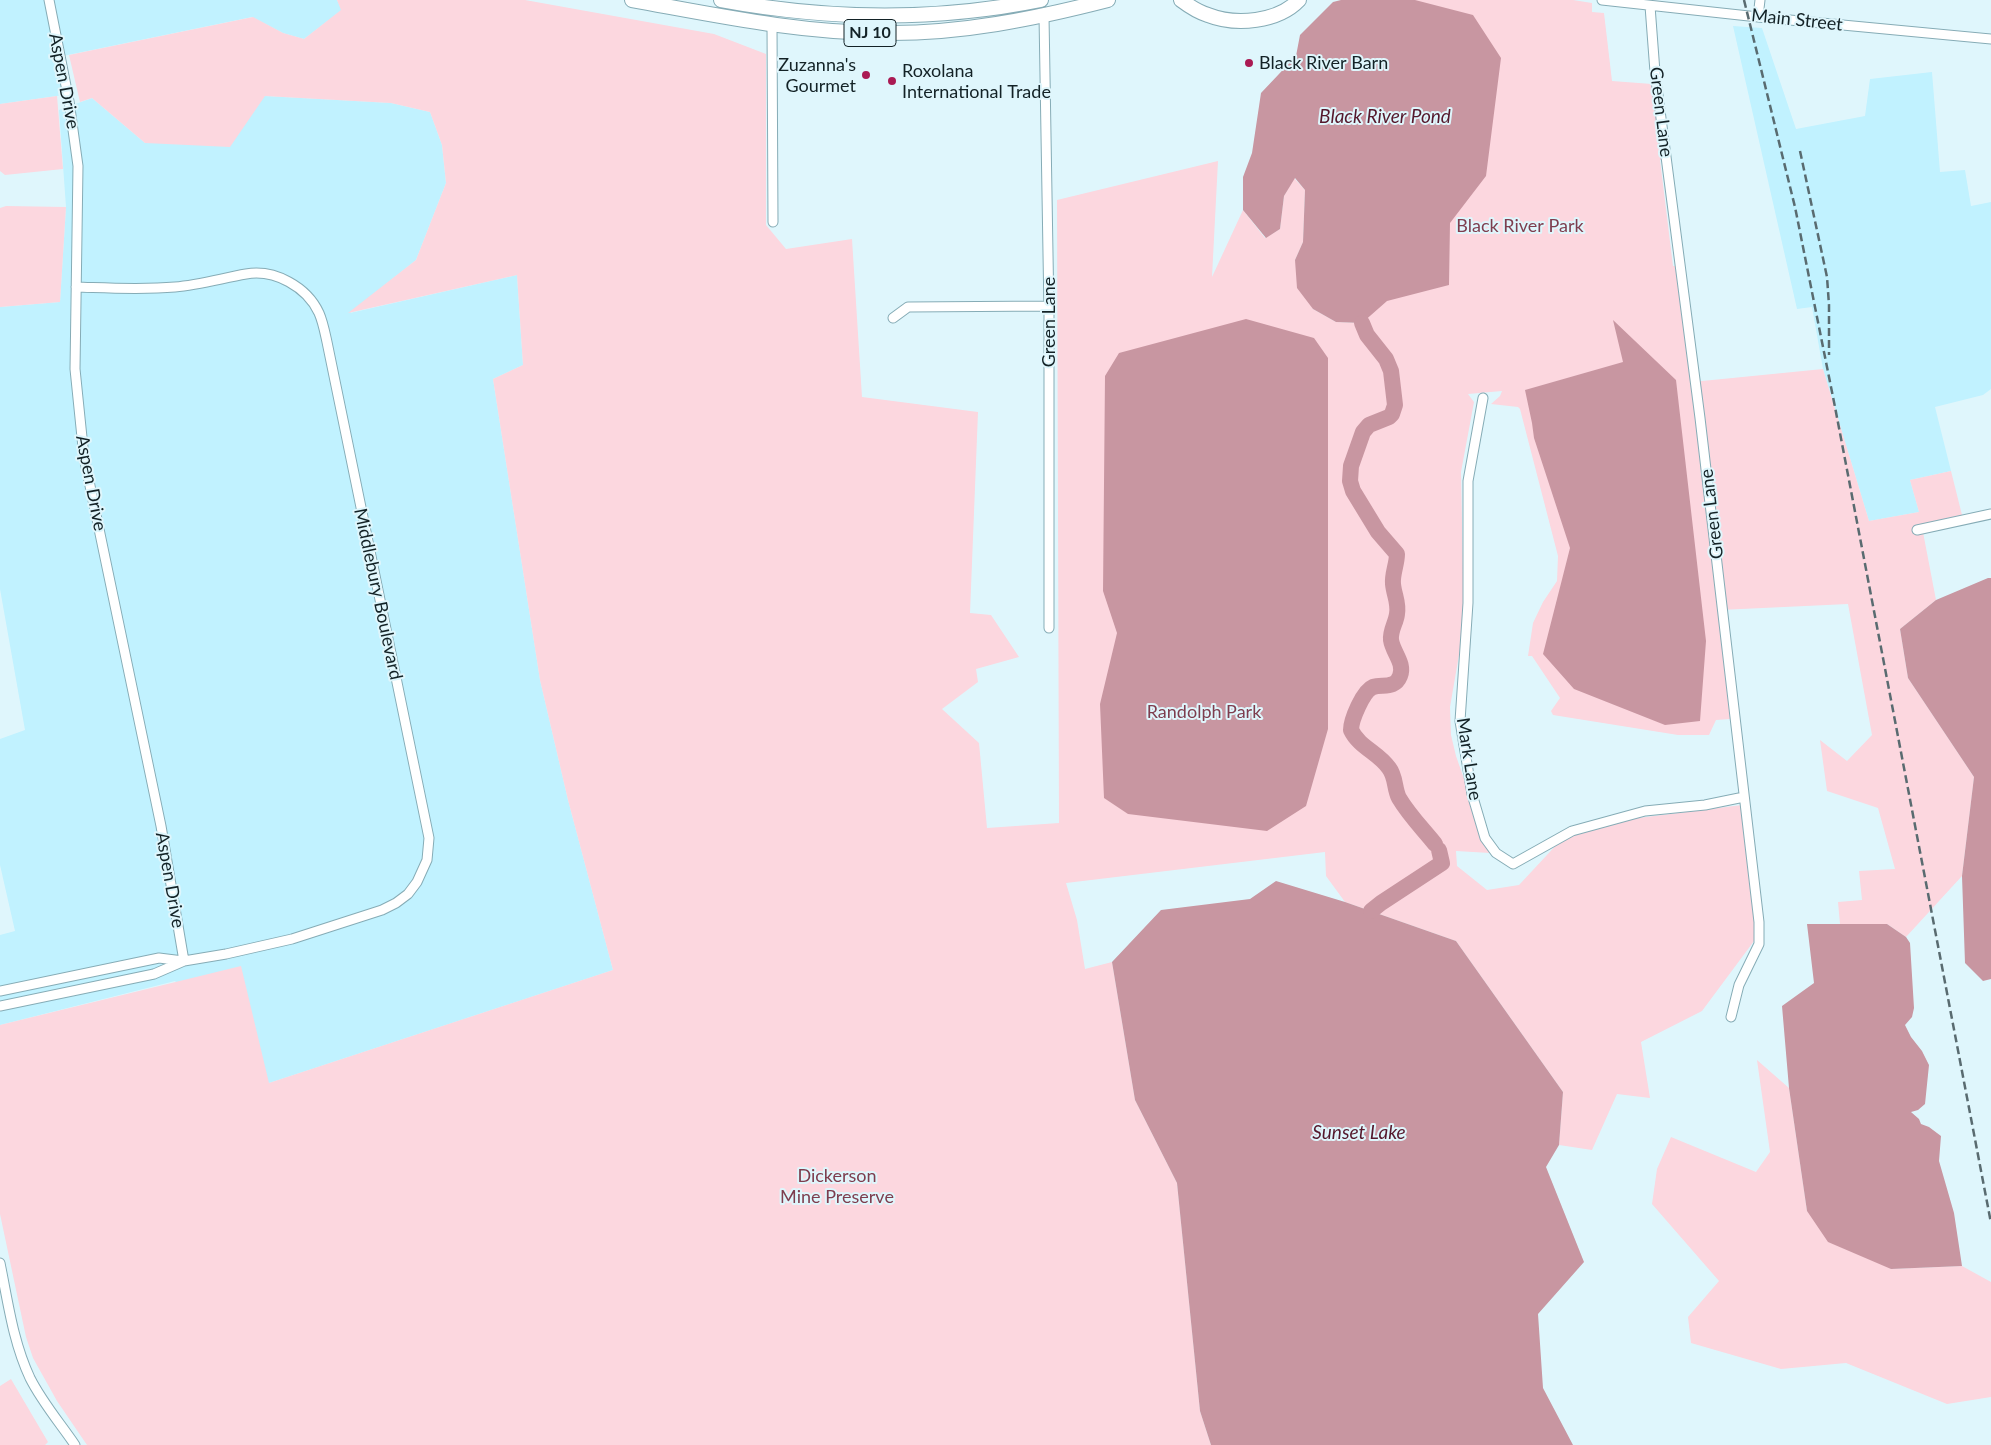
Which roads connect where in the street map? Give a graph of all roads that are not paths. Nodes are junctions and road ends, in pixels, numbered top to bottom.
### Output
1 (49, 0) edge
2 (632, 0) edge
3 (721, 0) edge
4 (1041, 0) edge
5 (1108, 0) edge
6 (1181, 0) edge
7 (1283, 0) edge
8 (1299, 0) edge
9 (1602, 0) edge
10 (1760, 0) edge
11 (1650, 6) junction
12 (1044, 16) junction
13 (1758, 17) junction
14 (1261, 18) junction
15 (772, 25) junction
16 (1991, 39) edge
17 (774, 222) dead end
18 (76, 287) junction
19 (1049, 306) junction
20 (893, 318) dead end
21 (1483, 398) dead end
22 (1991, 514) edge
23 (1917, 530) dead end
24 (1049, 628) dead end
25 (1744, 797) junction
26 (184, 961) junction
27 (0, 991) edge
28 (0, 1006) edge
29 (1731, 1017) dead end
30 (0, 1263) edge
31 (75, 1445) edge

1 - 18 street, Aspen Drive
2 - 15 highway, NJ 10
3 - 4 highway, NJ 10
5 - 12 highway, NJ 10
6 - 14 highway
7 - 14 highway
8 - 14 highway
9 - 11 street, Main Street
10 - 13 street
11 - 13 street, Main Street
11 - 25 street, Green Lane
12 - 15 highway, NJ 10
12 - 19 street, Green Lane
13 - 16 street, Main Street
15 - 17 street
18 - 26 street, Aspen Drive
18 - 26 street, Middlebury Boulevard
19 - 20 street
19 - 24 street, Green Lane
21 - 25 street, Mark Lane
22 - 23 street
25 - 29 street, Green Lane
26 - 27 street, Middlebury Boulevard
26 - 28 street, Middlebury Boulevard
30 - 31 street

